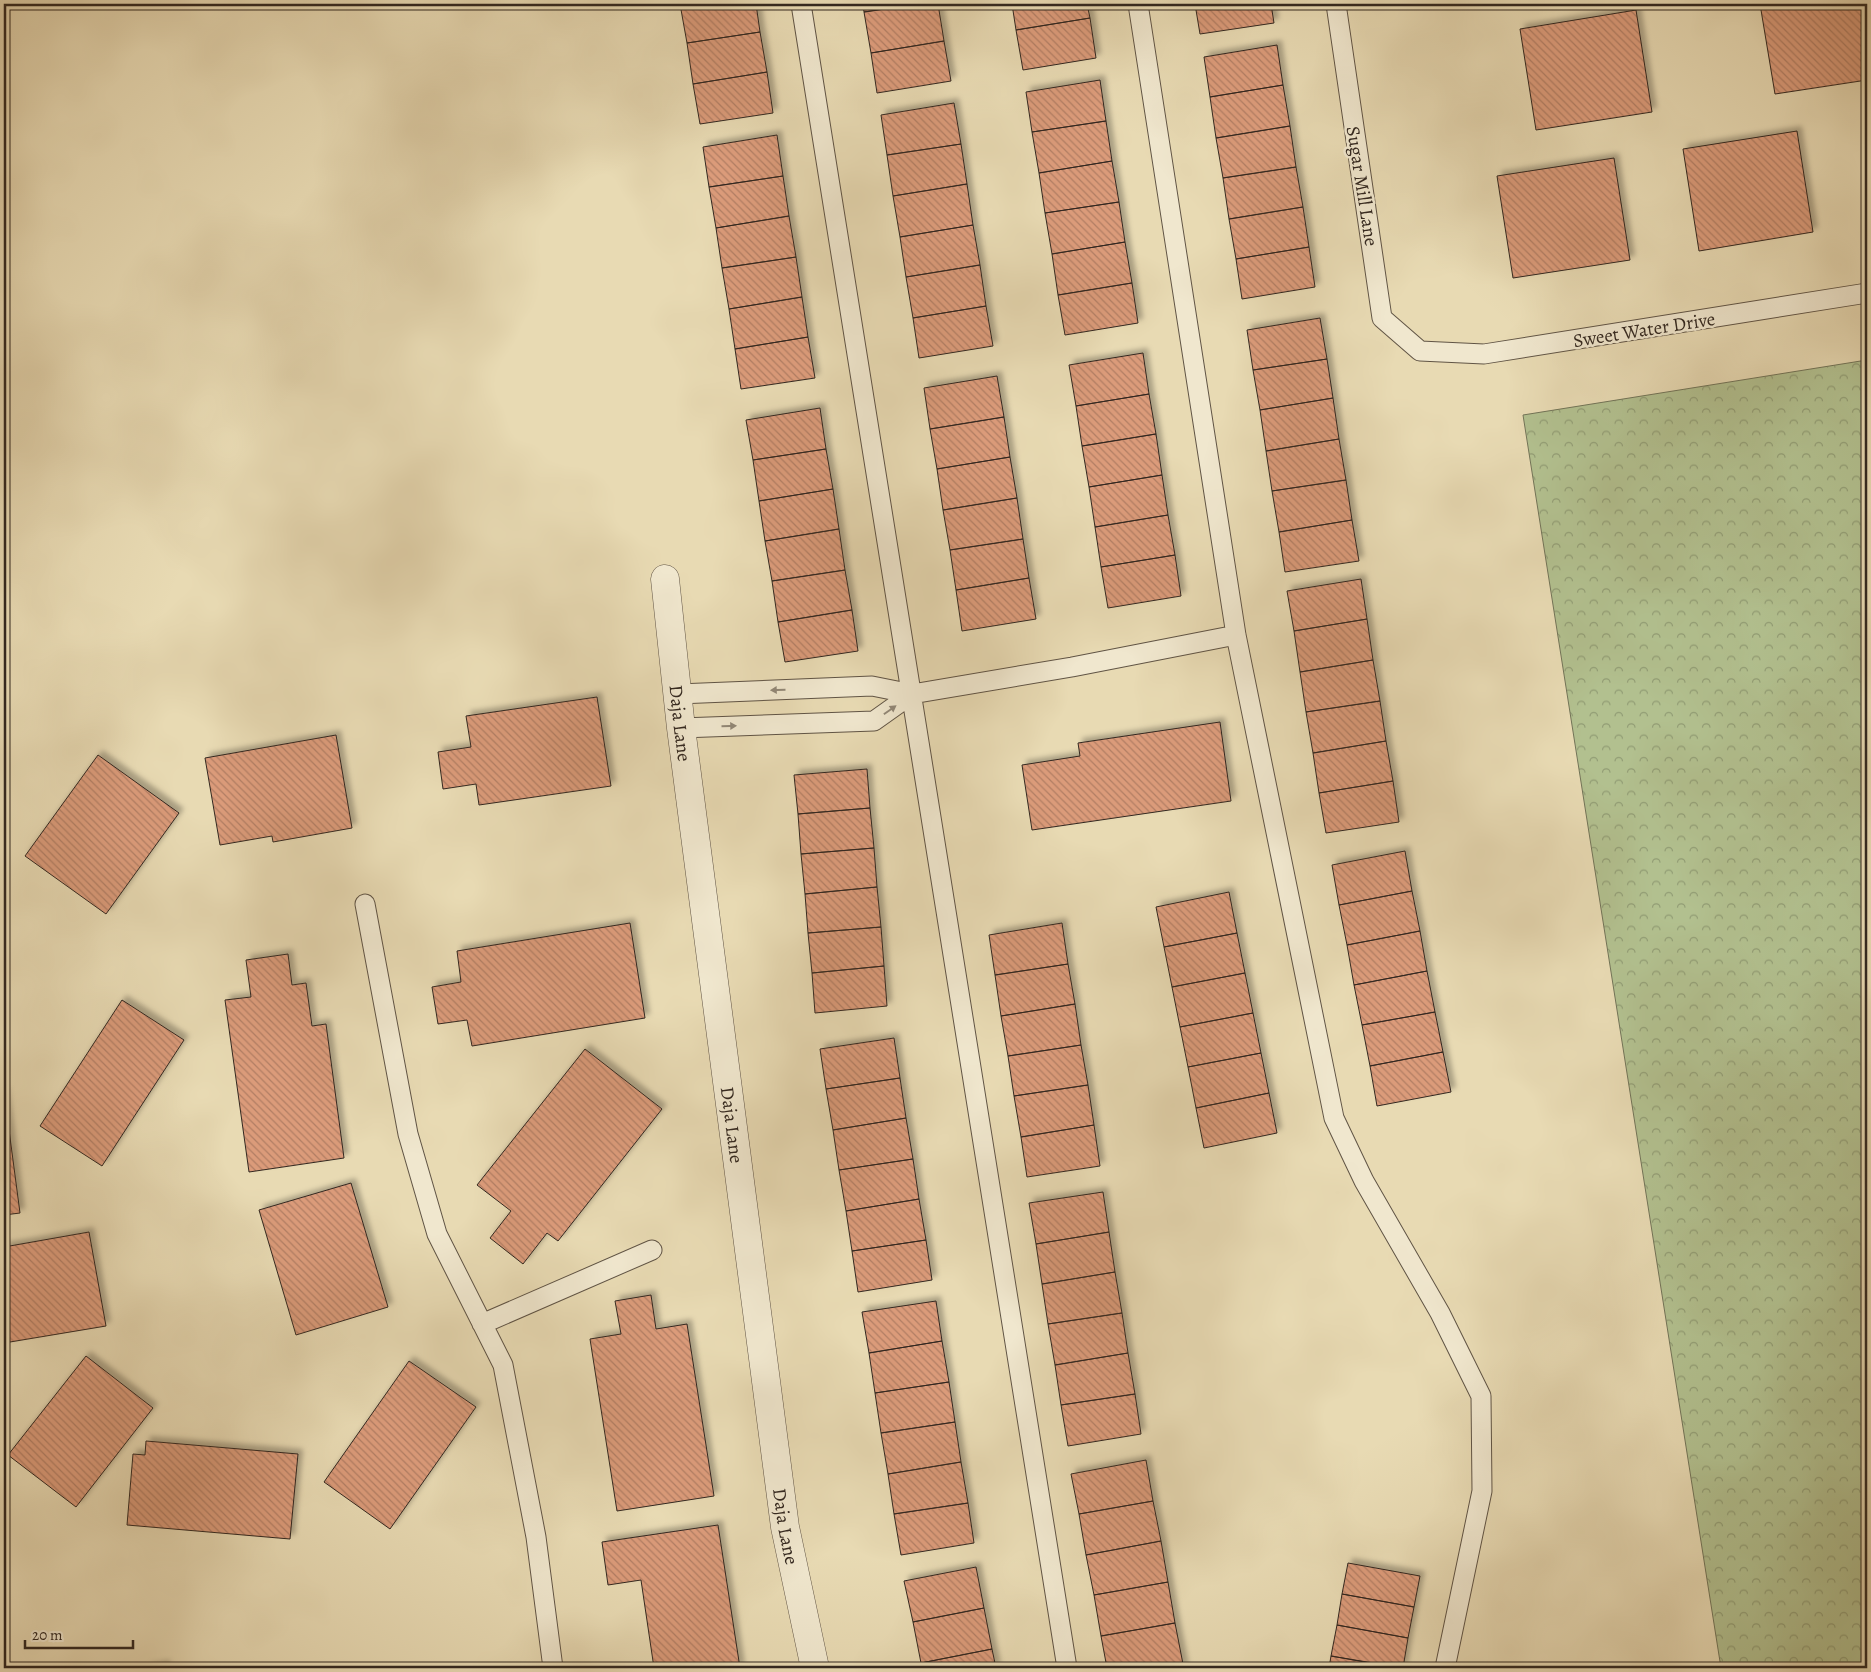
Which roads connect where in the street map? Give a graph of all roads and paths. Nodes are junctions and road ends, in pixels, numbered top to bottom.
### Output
1 (801, 4) edge
2 (1138, 4) edge
3 (1336, 4) edge
4 (1867, 293) edge
5 (1420, 351) joint
6 (665, 579) dead end
7 (1236, 635) junction
8 (678, 694) junction
9 (912, 694) junction
10 (681, 728) junction
11 (365, 904) dead end
12 (652, 1250) dead end
13 (482, 1324) junction
14 (553, 1668) edge
15 (815, 1668) edge
16 (1067, 1668) edge
17 (1445, 1668) edge

1 - 9 lane
2 - 7 lane
3 - 5 lane, Sugar Mill Lane
4 - 5 lane, Sweet Water Drive
6 - 8 street, Daja Lane
7 - 9 lane
7 - 17 lane
9 -> 8 lane
8 - 10 street, Daja Lane
10 -> 9 lane
9 - 16 lane
10 - 15 street, Daja Lane
11 - 13 lane
12 - 13 lane
13 - 14 lane

